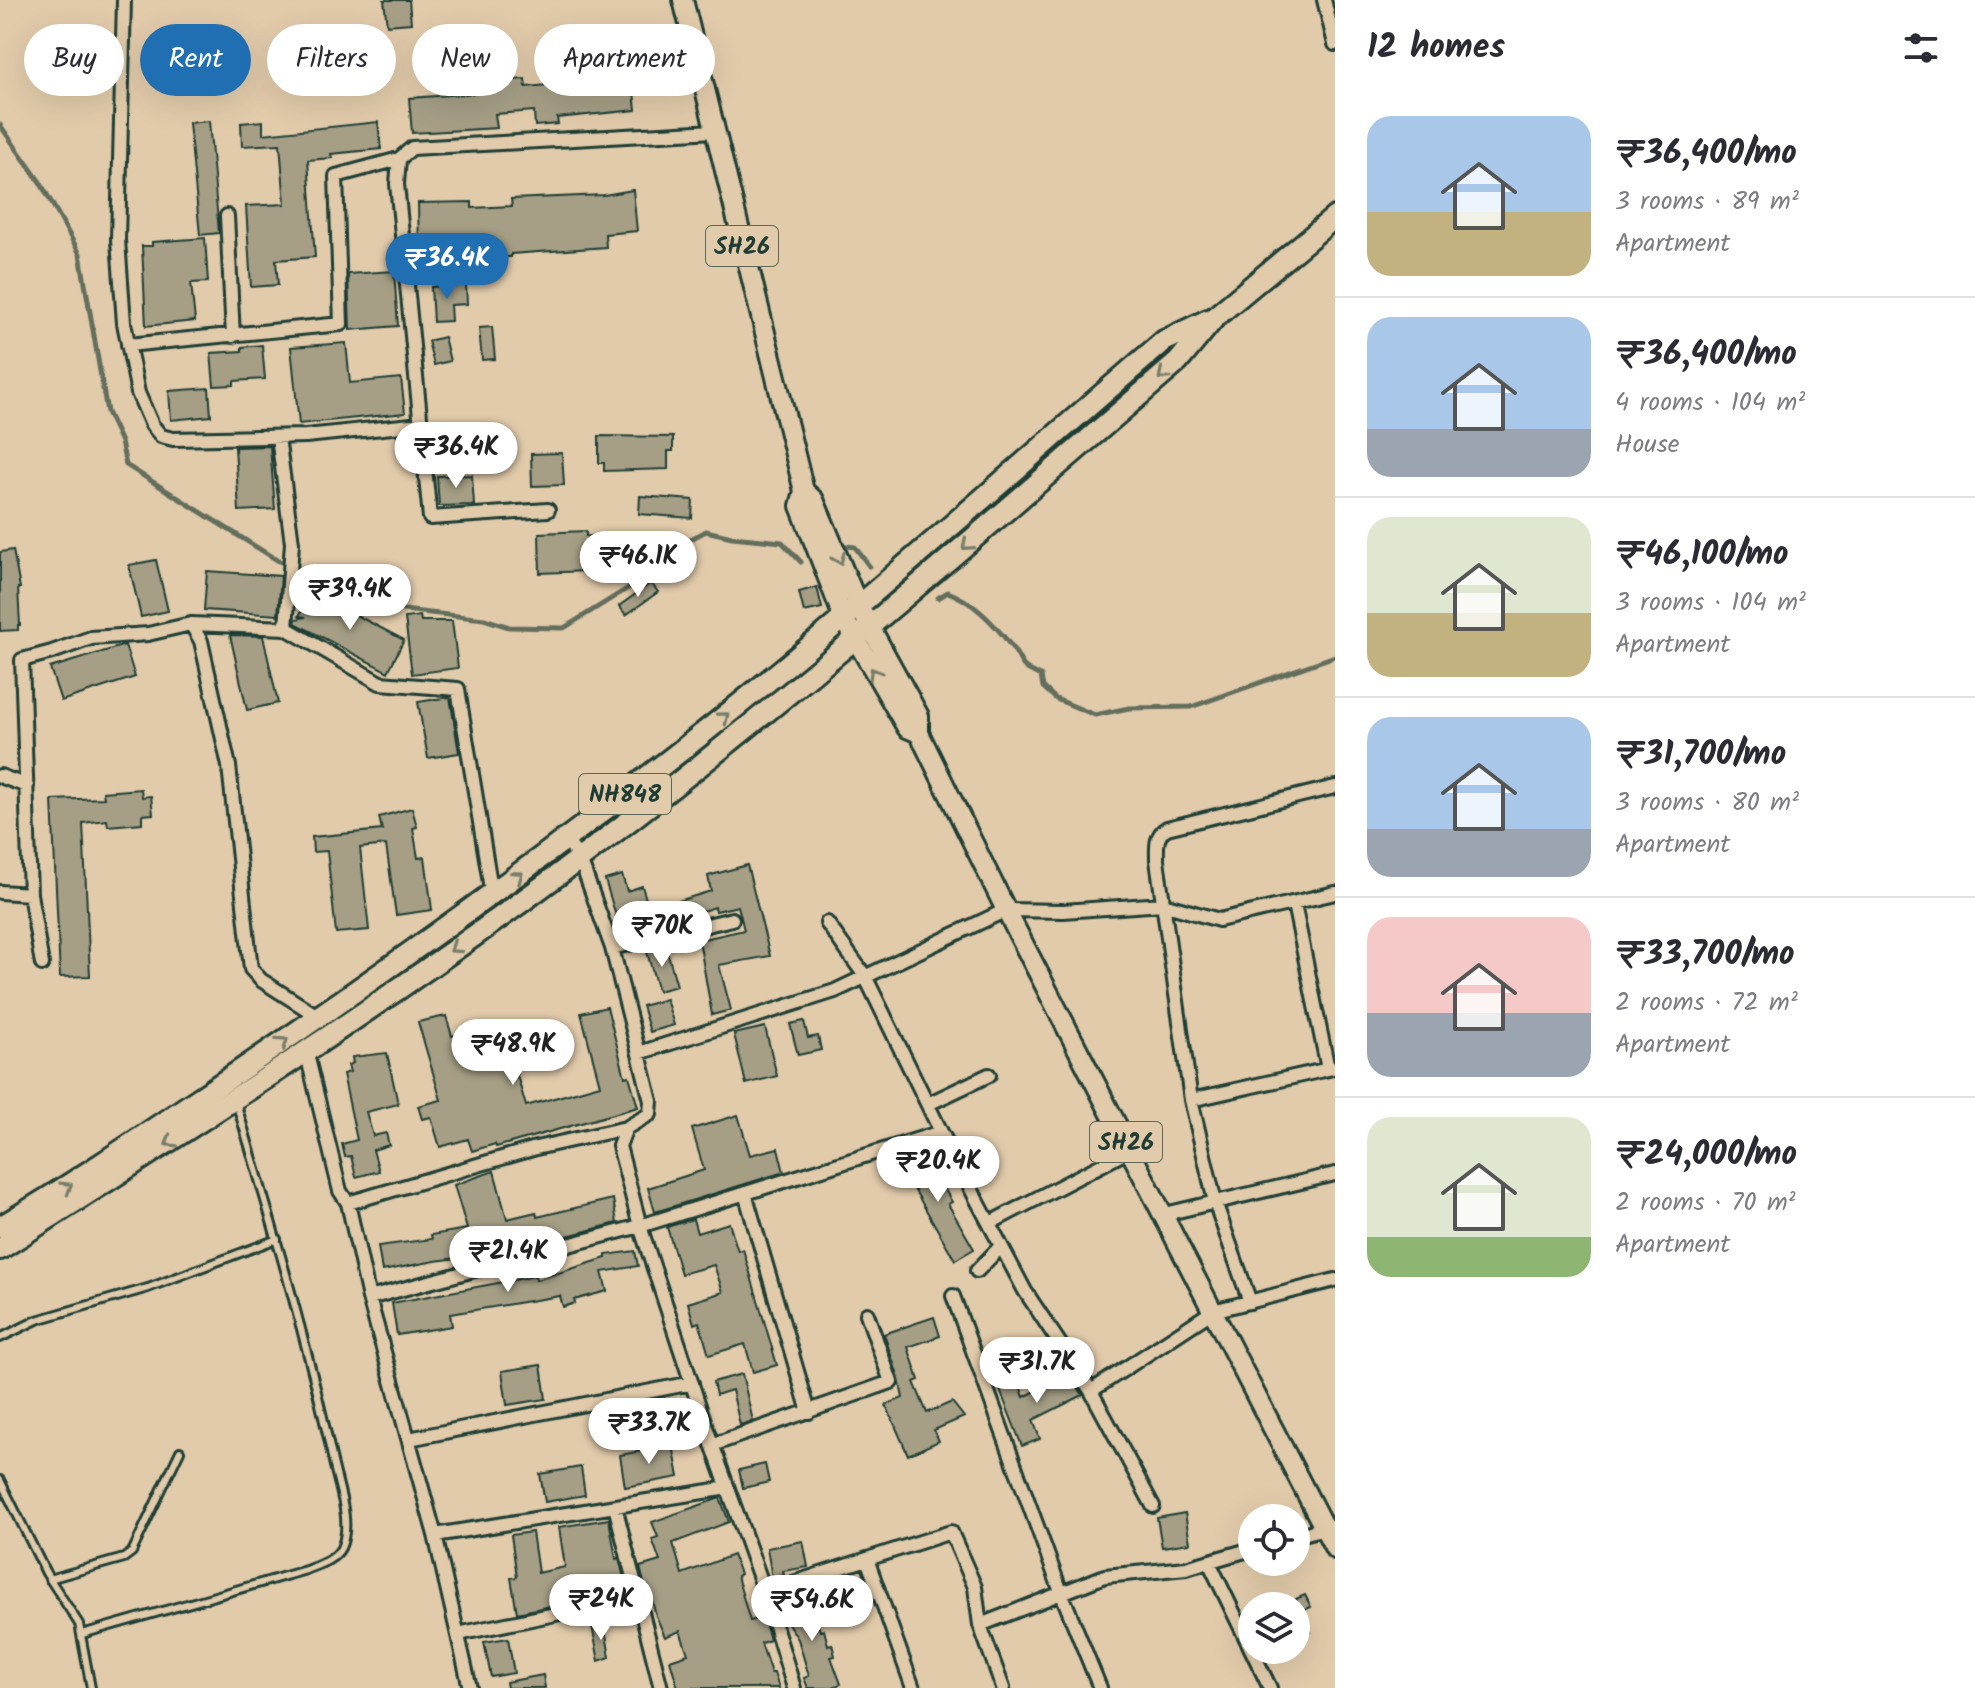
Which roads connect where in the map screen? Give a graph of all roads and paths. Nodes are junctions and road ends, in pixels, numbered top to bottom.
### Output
1 (124, 0) edge
2 (683, 0) edge
3 (1324, 0) edge
4 (1335, 44) edge
5 (715, 131) junction
6 (399, 159) junction
7 (227, 216) dead end
8 (1335, 217) edge
9 (1215, 317) junction
10 (233, 336) junction
11 (128, 345) junction
12 (421, 424) junction
13 (278, 437) junction
14 (548, 510) dead end
15 (851, 611) junction
16 (191, 624) junction
17 (286, 628) junction
18 (862, 635) junction
19 (0, 776) edge
20 (27, 786) junction
21 (1335, 787) edge
22 (566, 840) junction
23 (580, 859) junction
24 (0, 892) edge
25 (1335, 893) edge
26 (30, 894) junction
27 (492, 895) junction
28 (1163, 904) junction
29 (1294, 904) junction
30 (1006, 910) junction
31 (732, 919) dead end
32 (827, 923) dead end
33 (612, 948) junction
34 (42, 964) dead end
35 (865, 976) junction
36 (319, 1017) junction
37 (306, 1050) junction
38 (639, 1053) junction
39 (1331, 1068) edge
40 (989, 1075) dead end
41 (224, 1081) junction
42 (236, 1100) junction
43 (1191, 1100) junction
44 (928, 1104) junction
45 (626, 1128) junction
46 (941, 1132) junction
47 (1130, 1150) junction
48 (1335, 1174) edge
49 (745, 1193) junction
50 (1215, 1202) junction
51 (348, 1203) junction
52 (1165, 1214) junction
53 (990, 1223) junction
54 (640, 1226) junction
55 (0, 1227) edge
56 (277, 1239) junction
57 (1001, 1246) junction
58 (0, 1249) edge
59 (977, 1271) dead end
60 (1335, 1280) edge
61 (953, 1296) dead end
62 (369, 1298) junction
63 (1250, 1302) junction
64 (1213, 1311) junction
65 (867, 1314) dead end
66 (0, 1338) edge
67 (692, 1383) junction
68 (1091, 1391) junction
69 (809, 1412) junction
70 (409, 1439) junction
71 (712, 1445) junction
72 (180, 1451) dead end
73 (0, 1480) edge
74 (728, 1488) junction
75 (615, 1506) junction
76 (1153, 1506) dead end
77 (1330, 1526) edge
78 (1310, 1532) edge
79 (435, 1535) junction
80 (1335, 1549) edge
81 (1238, 1553) edge
82 (867, 1559) junction
83 (1209, 1562) junction
84 (49, 1579) junction
85 (765, 1592) junction
86 (1061, 1592) junction
87 (638, 1597) junction
88 (980, 1625) junction
89 (82, 1634) junction
90 (458, 1634) junction
91 (91, 1688) edge
92 (470, 1688) edge
93 (661, 1688) edge
94 (794, 1688) edge
95 (913, 1688) edge
96 (1003, 1688) edge
97 (1100, 1688) edge
98 (1270, 1688) edge

1 - 11 street
2 - 5 main road, SH26
3 - 4 street
5 - 6 street
5 - 15 main road, SH26
6 - 10 street
6 - 12 street
7 - 10 street
8 - 9 highway, NH848
9 - 15 highway, NH848
9 -> 18 highway, NH848
10 - 11 street
11 - 13 street
12 - 13 street
12 - 14 street
13 - 17 street
15 - 18 main road, SH26
22 -> 15 highway, NH848
16 - 17 street
16 - 20 street
16 - 36 street
17 - 27 street
18 - 23 highway, NH848
18 - 30 main road, SH26
19 - 20 street
20 - 26 street
21 - 28 street
22 - 23 street
27 -> 22 highway, NH848
23 - 33 street
23 -> 37 highway, NH848
24 - 26 street
25 - 29 street
26 - 34 street
27 - 36 highway, NH848
28 - 29 street
28 - 30 street
28 - 43 street
29 - 39 street
30 - 35 street
30 - 47 main road, SH26
31 - 33 street
32 - 35 street
33 - 38 street
35 - 38 street
35 - 44 street
41 -> 36 highway, NH848
37 - 42 highway, NH848
37 - 51 street
38 - 45 street
39 - 43 street
40 - 44 street
41 - 42 lane
55 -> 41 highway, NH848
42 - 56 lane
42 -> 58 highway, NH848
43 - 50 street
44 - 46 street
45 - 51 street
45 - 54 street
46 - 49 street
46 - 53 street
47 - 52 main road, SH26
47 - 53 street
48 - 50 street
49 - 54 street
49 - 69 street
50 - 52 street
50 - 63 street
51 - 62 street
52 - 64 main road, SH26
53 - 57 street
54 - 62 street
54 - 67 street
56 - 66 lane
56 - 89 lane
57 - 59 street
57 - 68 street
60 - 63 street
61 - 86 street
62 - 70 street
63 - 64 street
64 - 68 street
64 - 77 main road, SH26
65 - 69 street
67 - 70 street
67 - 71 street
68 - 76 street
69 - 71 street
70 - 79 street
71 - 74 street
72 - 84 lane
73 - 84 lane
74 - 75 street
74 - 85 street
75 - 79 street
75 - 87 street
77 - 78 street
77 - 80 main road, SH26
79 - 90 street
81 - 83 street
82 - 85 street
82 - 88 street
82 - 95 street
83 - 86 street
83 - 98 street
84 - 89 lane
85 - 94 street
86 - 88 street
86 - 97 street
87 - 90 street
87 - 93 street
88 - 96 street
89 - 91 lane
90 - 92 street

